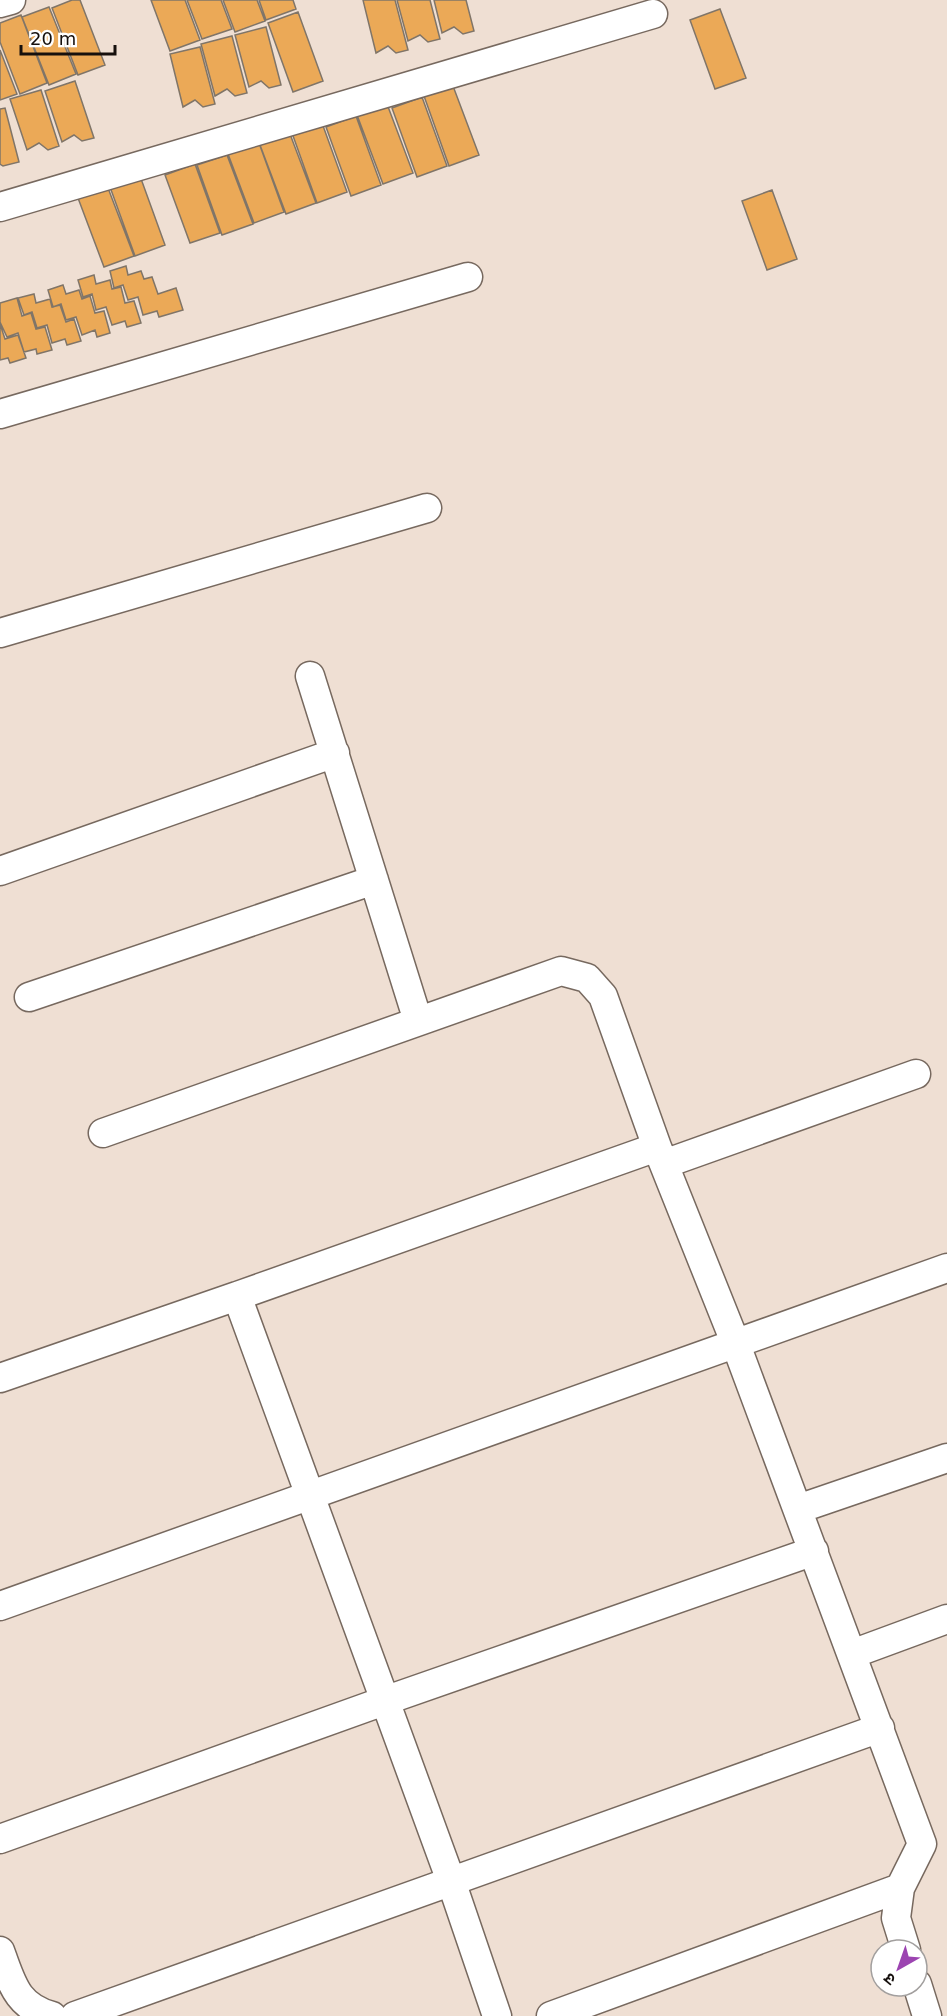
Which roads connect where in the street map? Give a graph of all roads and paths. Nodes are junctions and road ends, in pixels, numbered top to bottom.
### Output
1 (11, 0) edge
2 (0, 3) edge
3 (653, 14) dead end
4 (0, 207) edge
5 (468, 277) dead end
6 (0, 414) edge
7 (427, 508) dead end
8 (0, 633) edge
9 (310, 676) dead end
10 (335, 753) junction
11 (0, 871) edge
12 (374, 880) junction
13 (29, 997) dead end
14 (418, 1021) junction
15 (916, 1074) dead end
16 (103, 1133) dead end
17 (661, 1155) junction
18 (947, 1268) edge
19 (237, 1296) junction
20 (735, 1342) junction
21 (0, 1378) edge
22 (947, 1458) edge
23 (309, 1494) junction
24 (798, 1509) junction
25 (814, 1551) junction
26 (0, 1606) edge
27 (947, 1619) edge
28 (852, 1654) junction
29 (384, 1701) junction
30 (880, 1728) junction
31 (0, 1839) edge
32 (451, 1881) junction
33 (900, 1888) junction
34 (902, 1938) edge
35 (0, 1951) edge
36 (921, 1998) edge
37 (52, 2016) edge
38 (75, 2016) edge
39 (497, 2016) edge
40 (551, 2016) edge
41 (927, 2016) edge

1 - 2 street
3 - 4 street
5 - 6 street
7 - 8 street
9 - 10 street
10 - 11 street
10 - 12 street
12 - 13 street
12 - 14 street
14 - 16 street
14 - 17 street
15 - 17 street
17 - 19 street
17 - 20 street
18 - 20 street
19 - 21 street
19 - 23 street
20 - 23 street
20 - 24 street
22 - 24 street
23 - 26 street
23 - 29 street
24 - 25 street
25 - 28 street
25 - 29 street
27 - 28 street
28 - 30 street
29 - 31 street
29 - 32 street
30 - 32 street
30 - 33 street
32 - 38 street
32 - 39 street
33 - 34 street
33 - 40 street
35 - 37 street
36 - 41 street

